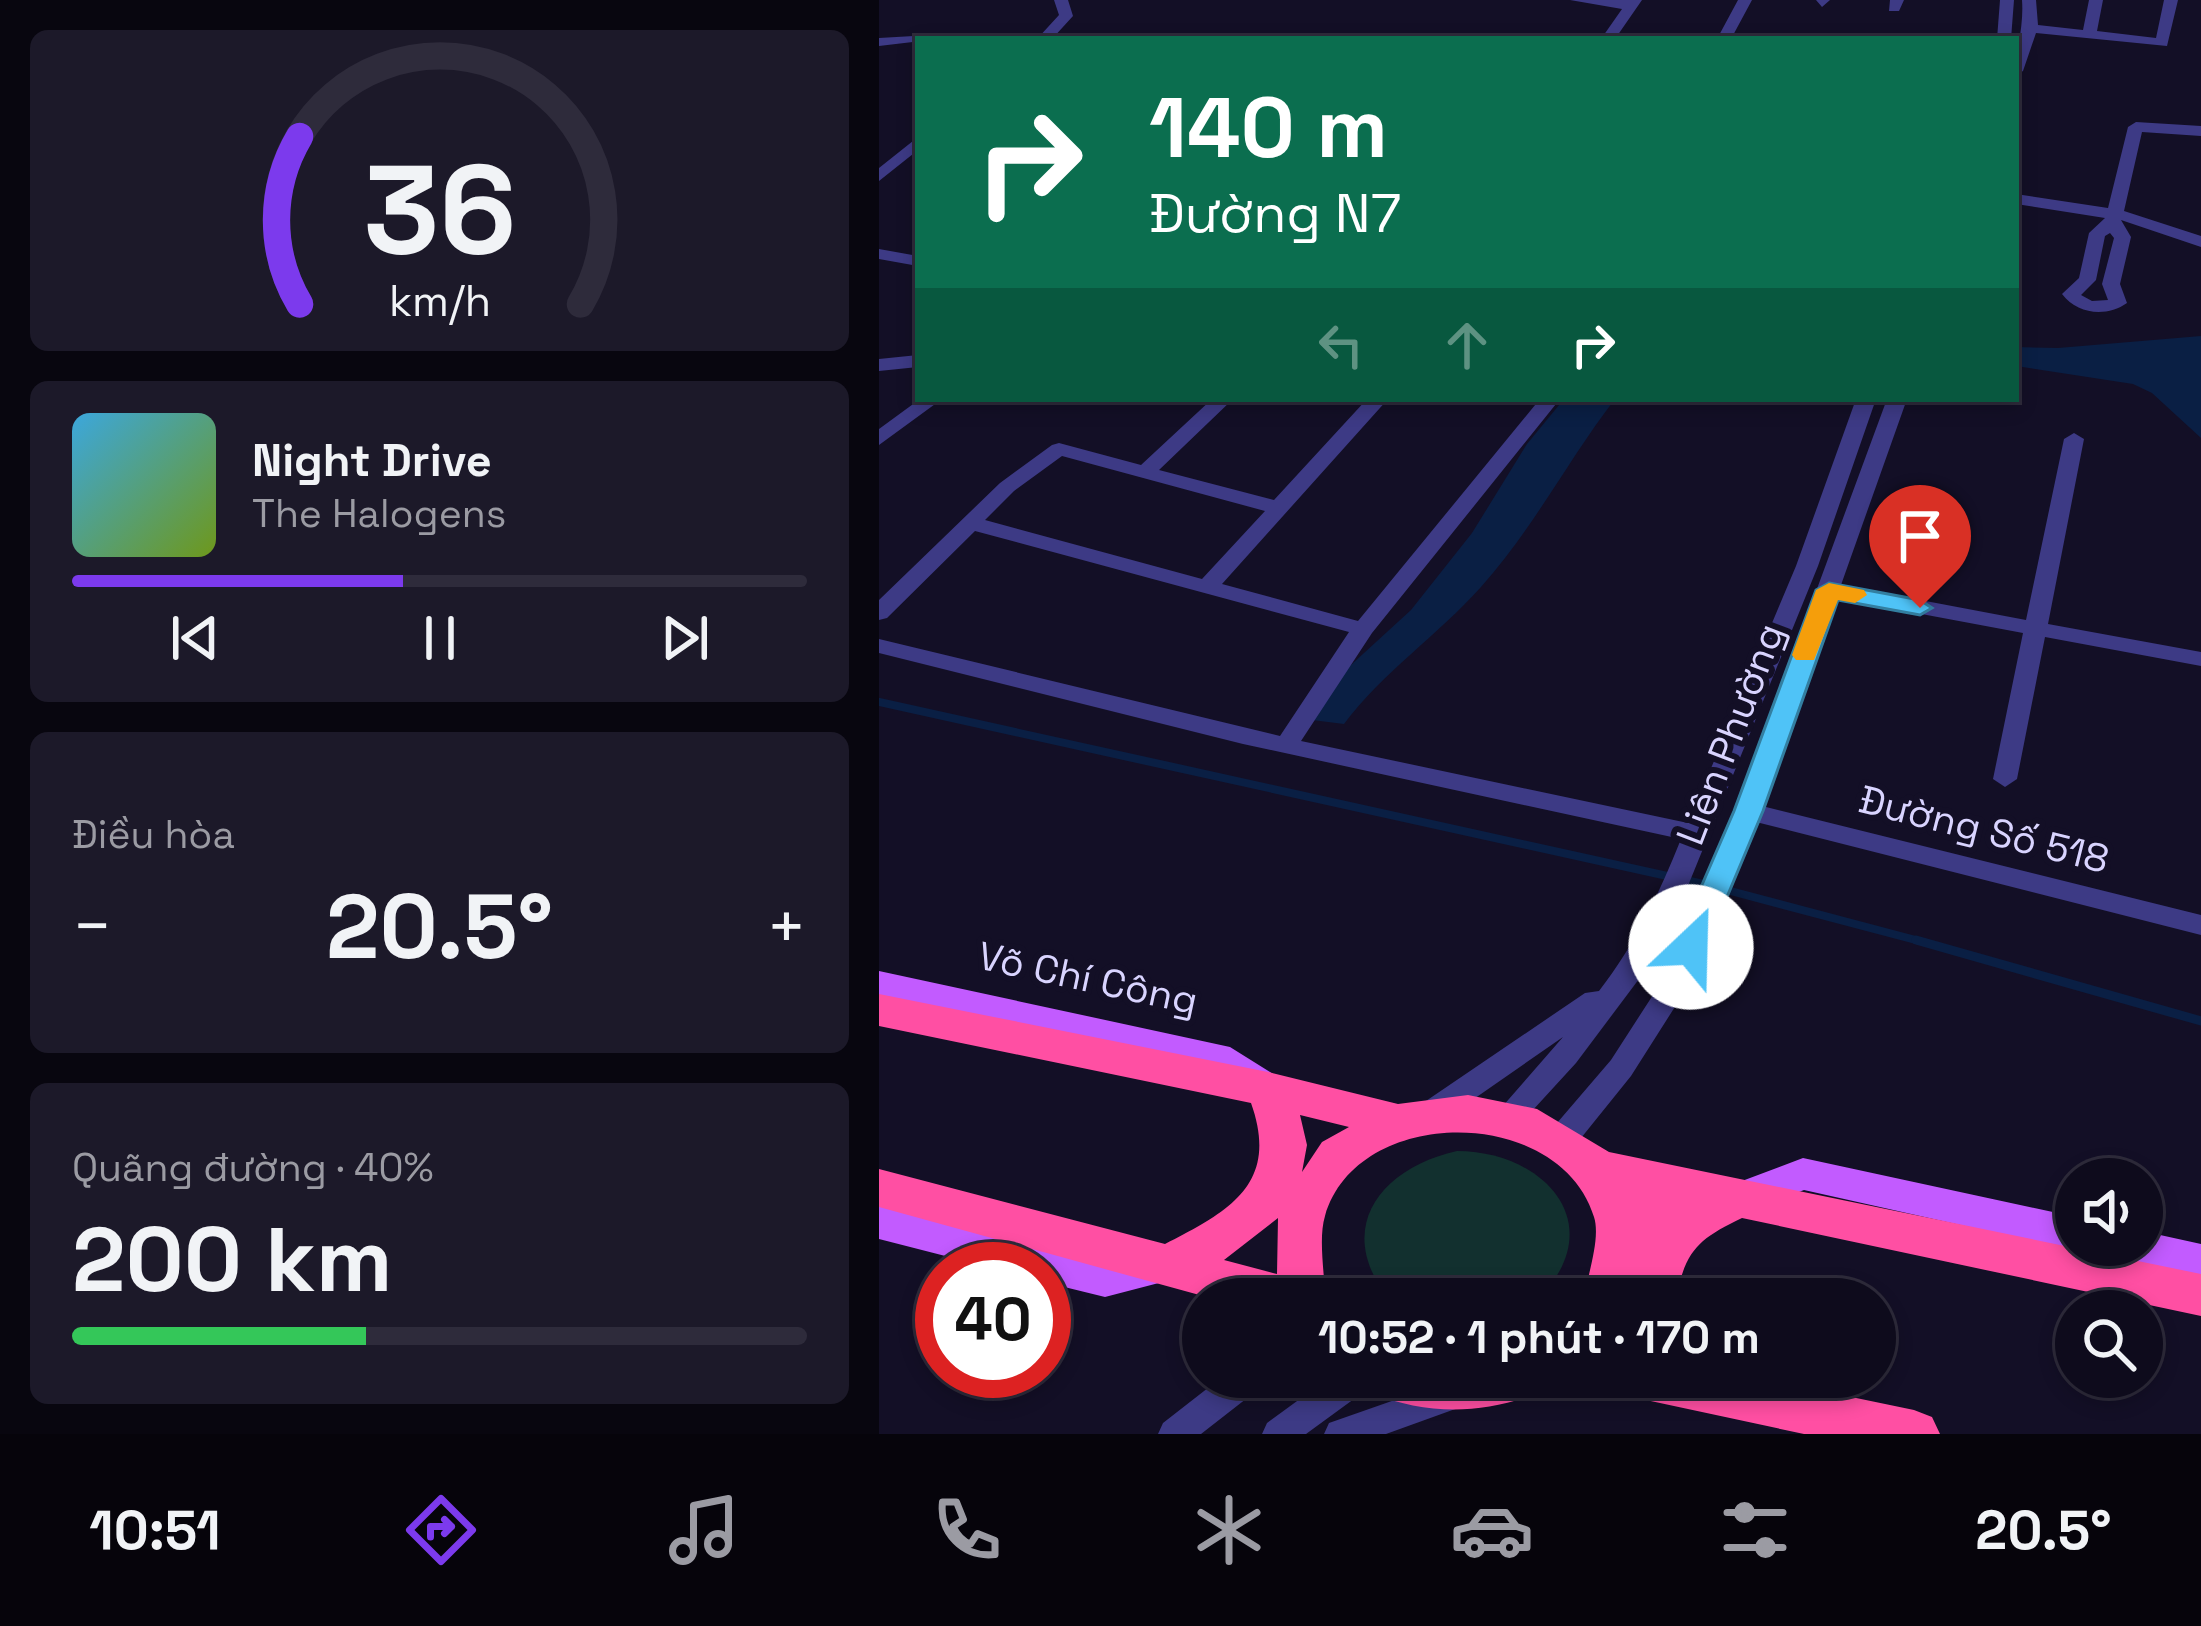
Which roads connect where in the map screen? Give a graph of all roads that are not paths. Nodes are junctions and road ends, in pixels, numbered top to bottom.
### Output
1 (1061, 0) edge
2 (1577, 0) edge
3 (1745, 0) edge
4 (2007, 0) edge
5 (2029, 0) edge
6 (2096, 0) edge
7 (2171, 0) edge
8 (1632, 3) edge
9 (2031, 28) junction
10 (2089, 34) junction
11 (1048, 36) edge
12 (1610, 36) edge
13 (1726, 36) edge
14 (2005, 36) edge
15 (915, 41) edge
16 (879, 46) edge
17 (915, 50) edge
18 (2019, 62) edge
19 (2201, 131) edge
20 (915, 144) edge
21 (879, 176) edge
22 (2019, 186) edge
23 (2019, 199) edge
24 (2116, 213) junction
25 (2201, 223) edge
26 (2201, 242) edge
27 (879, 254) edge
28 (915, 260) edge
29 (915, 361) edge
30 (879, 365) edge
31 (928, 402) edge
32 (1220, 402) edge
33 (1375, 402) edge
34 (1548, 402) edge
35 (1866, 402) edge
36 (1896, 402) edge
37 (879, 439) edge
38 (2074, 439) dead end
39 (1146, 471) junction
40 (1275, 507) junction
41 (971, 523) junction
42 (1207, 587) junction
43 (1829, 590) junction
44 (879, 613) edge
45 (2033, 627) junction
46 (1363, 629) junction
47 (879, 646) edge
48 (2201, 658) edge
49 (1286, 745) junction
50 (2005, 779) dead end
51 (1748, 811) junction
52 (1698, 834) junction
53 (2201, 925) edge
54 (1629, 972) junction
55 (879, 985) edge
56 (879, 1010) edge
57 (1268, 1089) junction
58 (1395, 1114) junction
59 (1510, 1115) junction
60 (1579, 1153) junction
61 (1643, 1177) junction
62 (879, 1188) edge
63 (1740, 1198) junction
64 (879, 1222) edge
65 (2055, 1229) edge
66 (2163, 1253) edge
67 (2201, 1261) edge
68 (1170, 1265) junction
69 (1218, 1278) edge
70 (1289, 1278) edge
71 (1614, 1278) edge
72 (1641, 1278) edge
73 (1656, 1278) edge
74 (2201, 1295) edge
75 (1221, 1398) edge
76 (1328, 1398) edge
77 (1444, 1398) edge
78 (1731, 1398) edge
79 (1825, 1428) edge
80 (1175, 1434) edge
81 (1279, 1434) edge
82 (1341, 1434) edge
83 (1914, 1434) edge

1 - 11 street
2 - 8 street
3 - 13 street
4 - 14 street
5 - 9 street
6 - 10 street
7 - 10 street
8 - 12 street
9 - 10 street
9 - 18 street
15 - 16 street
16 - 17 street
19 - 24 street
20 - 21 street
22 - 24 street
23 - 24 street
24 - 24 street
24 - 25 street
24 - 26 street
27 - 28 street
29 - 30 street
31 - 37 street
32 - 39 street
33 - 40 street
34 - 46 street
35 - 52 street, Liên Phường
36 - 43 street, Liên Phường
38 - 45 street
39 - 40 street
39 - 41 street
40 - 42 street
41 - 42 street
41 - 44 street
42 - 46 street
43 - 45 street
43 - 51 street, Liên Phường
45 - 48 street
45 - 50 street
46 - 49 street
47 - 49 street
49 - 52 street
51 - 53 street, Đường Số 518
51 - 60 street, Liên Phường
52 - 54 street, Liên Phường
54 - 58 street
54 - 59 street, Liên Phường
55 - 57 main road, Võ Chí Công
56 - 57 highway, Võ Chí Công
57 - 58 highway, Võ Chí Công
57 - 68 highway
58 - 59 highway, Võ Chí Công
58 - 70 highway
59 - 60 highway
60 - 61 highway
60 - 71 highway
61 - 63 highway
61 - 72 highway
62 - 68 highway
63 - 65 main road
63 - 73 highway
63 - 74 highway
64 - 68 main road
66 - 67 main road
68 - 69 highway
75 - 80 street
76 - 81 street
77 - 82 street
78 - 79 highway
79 - 83 highway

